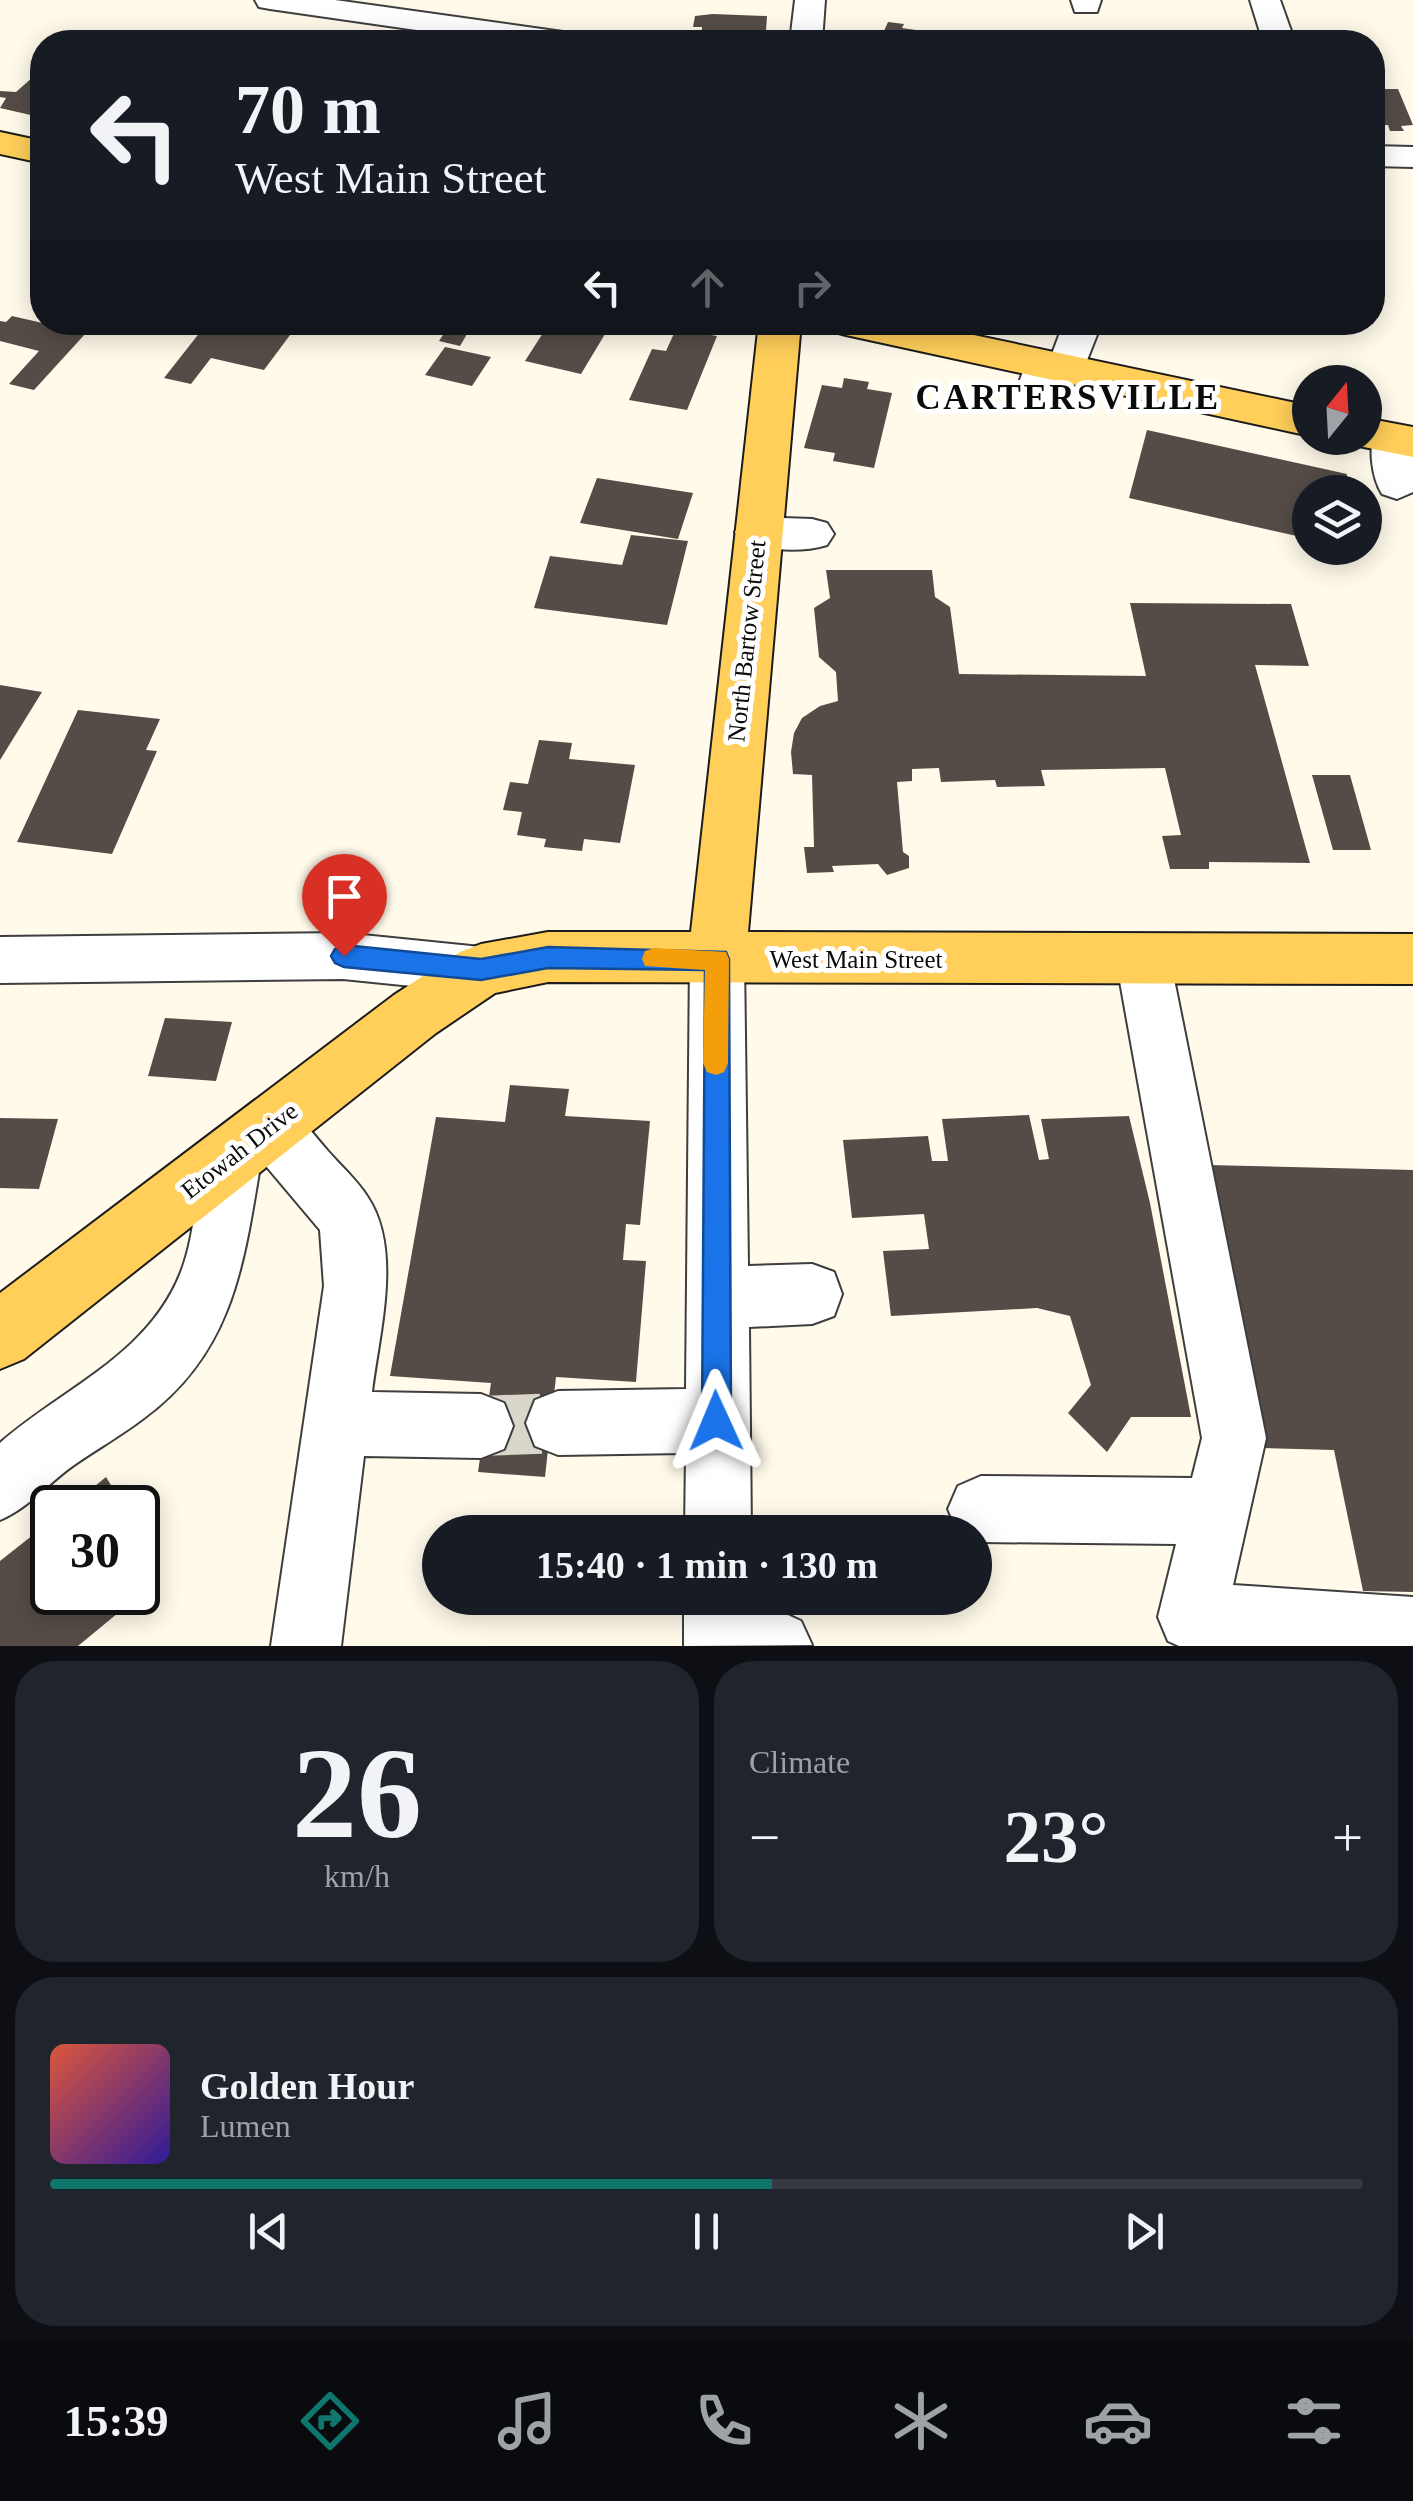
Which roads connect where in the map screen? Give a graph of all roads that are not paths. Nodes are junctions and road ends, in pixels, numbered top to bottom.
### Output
1 (270, 0) edge
2 (810, 0) edge
3 (388, 8) edge
4 (502, 30) edge
5 (807, 30) edge
6 (0, 143) edge
7 (30, 149) edge
8 (1385, 156) edge
9 (1413, 157) edge
10 (779, 335) edge
11 (894, 335) edge
12 (1076, 335) edge
13 (1047, 377) junction
14 (1292, 418) edge
15 (1390, 438) edge
16 (1396, 484) dead end
17 (756, 532) junction
18 (812, 534) dead end
19 (717, 959) junction
20 (1143, 959) junction
21 (1413, 959) edge
22 (0, 960) edge
23 (481, 970) junction
24 (252, 1141) junction
25 (812, 1294) dead end
26 (715, 1298) junction
27 (0, 1335) edge
28 (716, 1421) junction
29 (336, 1423) junction
30 (558, 1423) tunnel mouth
31 (482, 1426) tunnel mouth
32 (0, 1487) edge
33 (981, 1508) dead end
34 (1217, 1511) junction
35 (718, 1515) edge
36 (718, 1615) edge
37 (1413, 1631) edge
38 (777, 1645) edge
39 (306, 1646) edge
40 (719, 1646) edge

1 - 3 street
2 - 5 street
3 - 4 street
6 - 7 main road
8 - 9 street
10 - 17 main road, North Bartow Street
11 - 13 main road
12 - 13 street
13 - 14 main road
15 - 16 street
17 - 18 street
17 - 19 main road, North Bartow Street
19 - 20 main road, West Main Street
19 - 23 main road, West Main Street
19 - 26 street
20 - 21 main road, West Main Street
20 - 34 street
22 - 23 street, West Main Street
23 - 24 main road, Etowah Drive
24 - 27 main road, Etowah Drive
24 - 29 street
24 - 32 street
25 - 26 street
26 - 28 street
28 - 30 street
28 - 35 street
29 - 31 street
29 - 39 street
33 - 34 street
34 - 37 street
36 - 40 street
38 - 40 street

